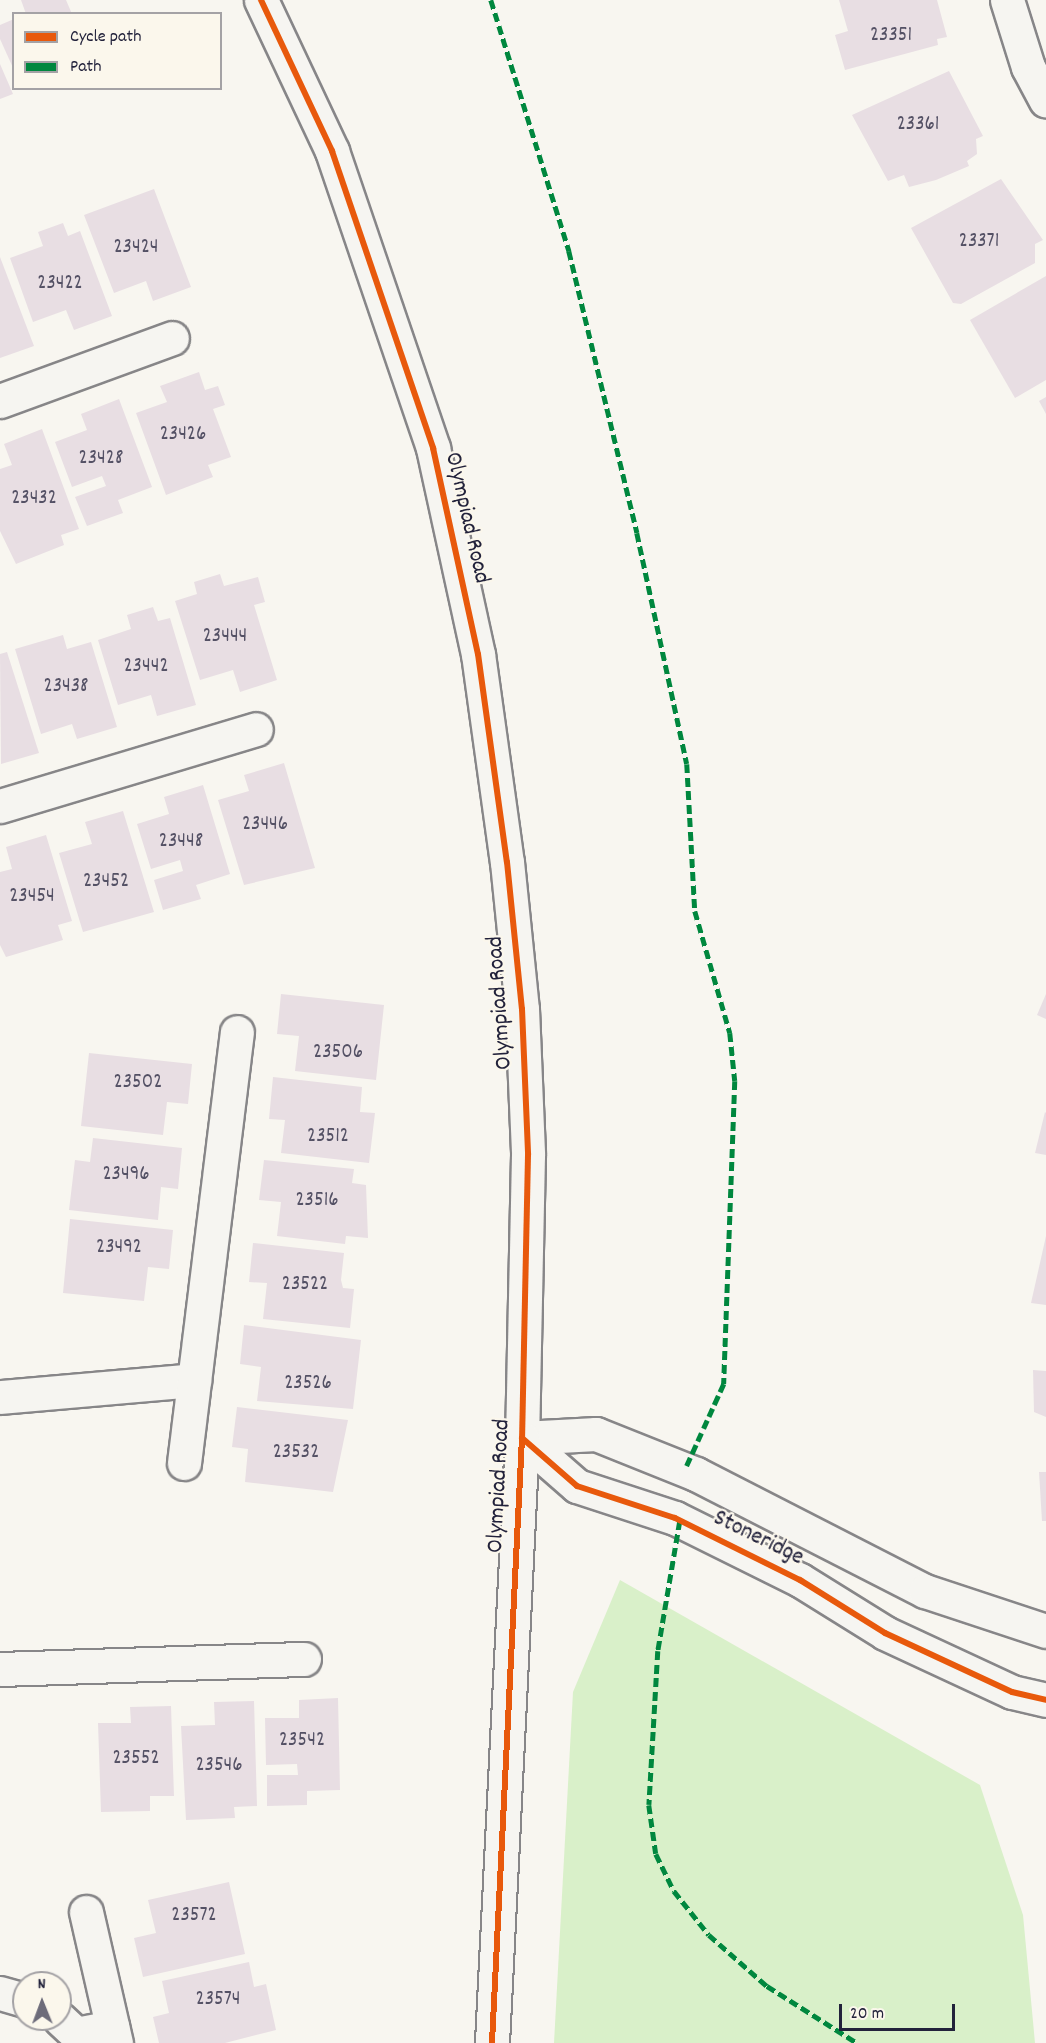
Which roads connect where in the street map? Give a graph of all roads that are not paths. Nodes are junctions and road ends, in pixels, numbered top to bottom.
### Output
1 (261, 0) edge
2 (1007, 0) edge
3 (1046, 101) edge
4 (172, 338) dead end
5 (0, 401) edge
6 (256, 729) dead end
7 (0, 806) edge
8 (237, 1032) dead end
9 (194, 1380) junction
10 (0, 1397) edge
11 (522, 1438) junction
12 (184, 1463) dead end
13 (696, 1474) junction
14 (680, 1521) junction
15 (1046, 1631) edge
16 (304, 1659) dead end
17 (0, 1669) edge
18 (1046, 1700) edge
19 (86, 1912) dead end
20 (72, 2030) edge
21 (114, 2035) edge
22 (492, 2043) edge

1 - 11 main road, Olympiad Road
2 - 3 main road
4 - 5 main road
6 - 7 main road
8 - 9 main road
9 - 10 main road
9 - 12 main road
11 - 13 main road, Stoneridge
11 - 14 main road, Stoneridge
11 - 22 main road, Olympiad Road
13 - 14 main road
13 - 15 main road, Stoneridge
14 - 18 main road, Stoneridge
16 - 17 main road
19 - 21 main road
20 - 21 main road

